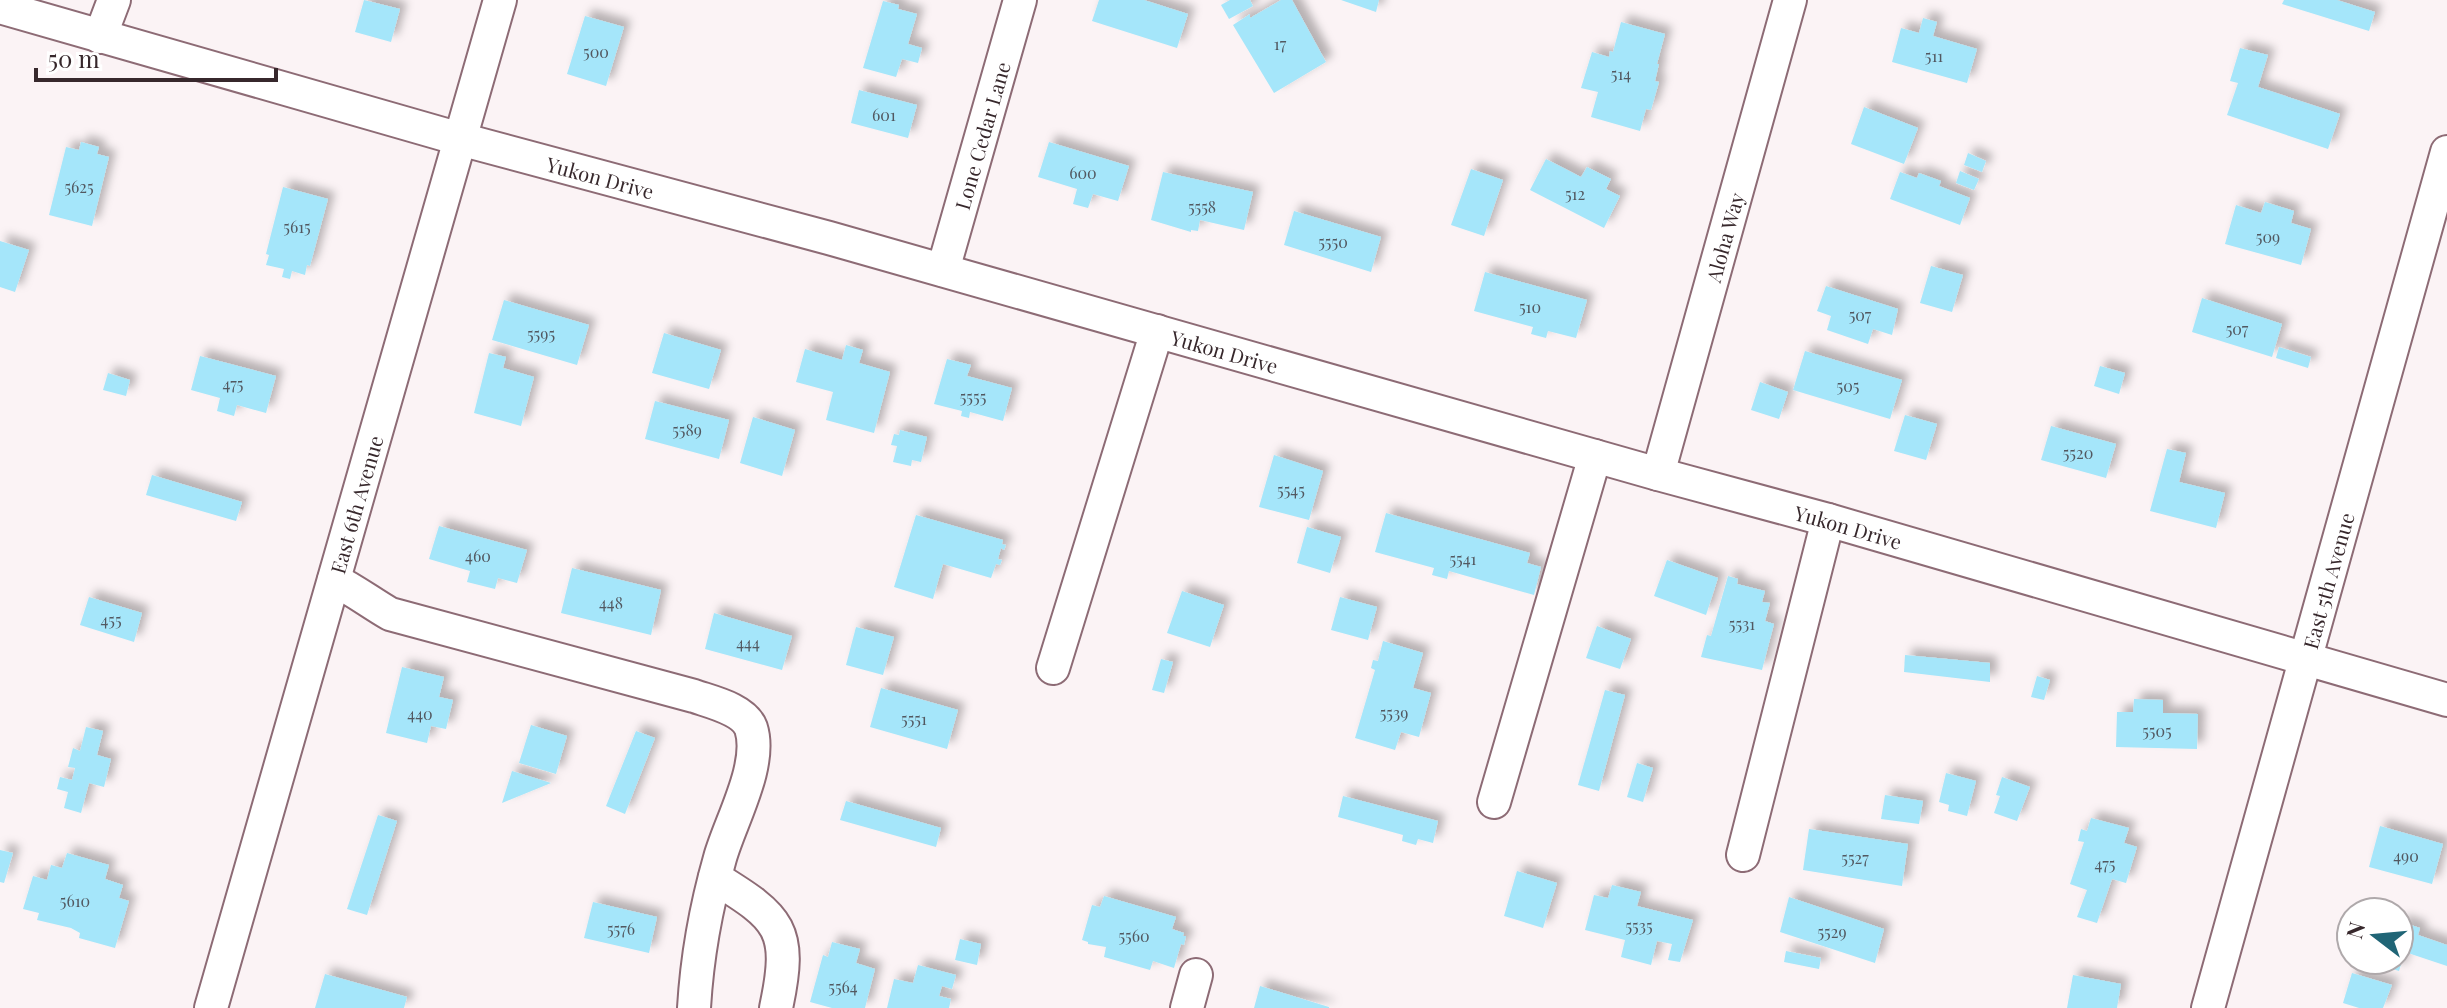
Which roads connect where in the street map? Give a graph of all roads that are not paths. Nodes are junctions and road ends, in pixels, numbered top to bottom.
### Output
1 (114, 0) edge
2 (500, 0) edge
3 (1020, 0) edge
4 (1790, 0) edge
5 (0, 7) edge
6 (100, 37) junction
7 (460, 139) junction
8 (2447, 152) edge
9 (943, 270) junction
10 (1157, 331) junction
11 (1595, 456) junction
12 (1658, 474) junction
13 (1828, 520) junction
14 (334, 580) junction
15 (2306, 659) junction
16 (1053, 668) dead end
17 (2447, 700) edge
18 (1494, 802) dead end
19 (1743, 855) dead end
20 (715, 878) junction
21 (1196, 975) dead end
22 (211, 1008) edge
23 (694, 1008) edge
24 (776, 1008) edge
25 (1187, 1008) edge
26 (2208, 1008) edge

1 - 6 street
2 - 7 street, East 6th Avenue
3 - 9 street, Lone Cedar Lane
4 - 12 street, Aloha Way
5 - 6 street, Yukon Drive
6 - 7 street, Yukon Drive
7 - 9 street, Yukon Drive
7 - 14 street, East 6th Avenue
8 - 15 street, East 5th Avenue
9 - 10 street, Yukon Drive
10 - 11 street, Yukon Drive
10 - 16 street
11 - 12 street, Yukon Drive
11 - 18 street
12 - 13 street, Yukon Drive
13 - 15 street, Yukon Drive
13 - 19 street
14 - 20 street
14 - 22 street, East 6th Avenue
15 - 17 street, Yukon Drive
15 - 26 street, East 5th Avenue
20 - 23 street
20 - 24 street
21 - 25 street

